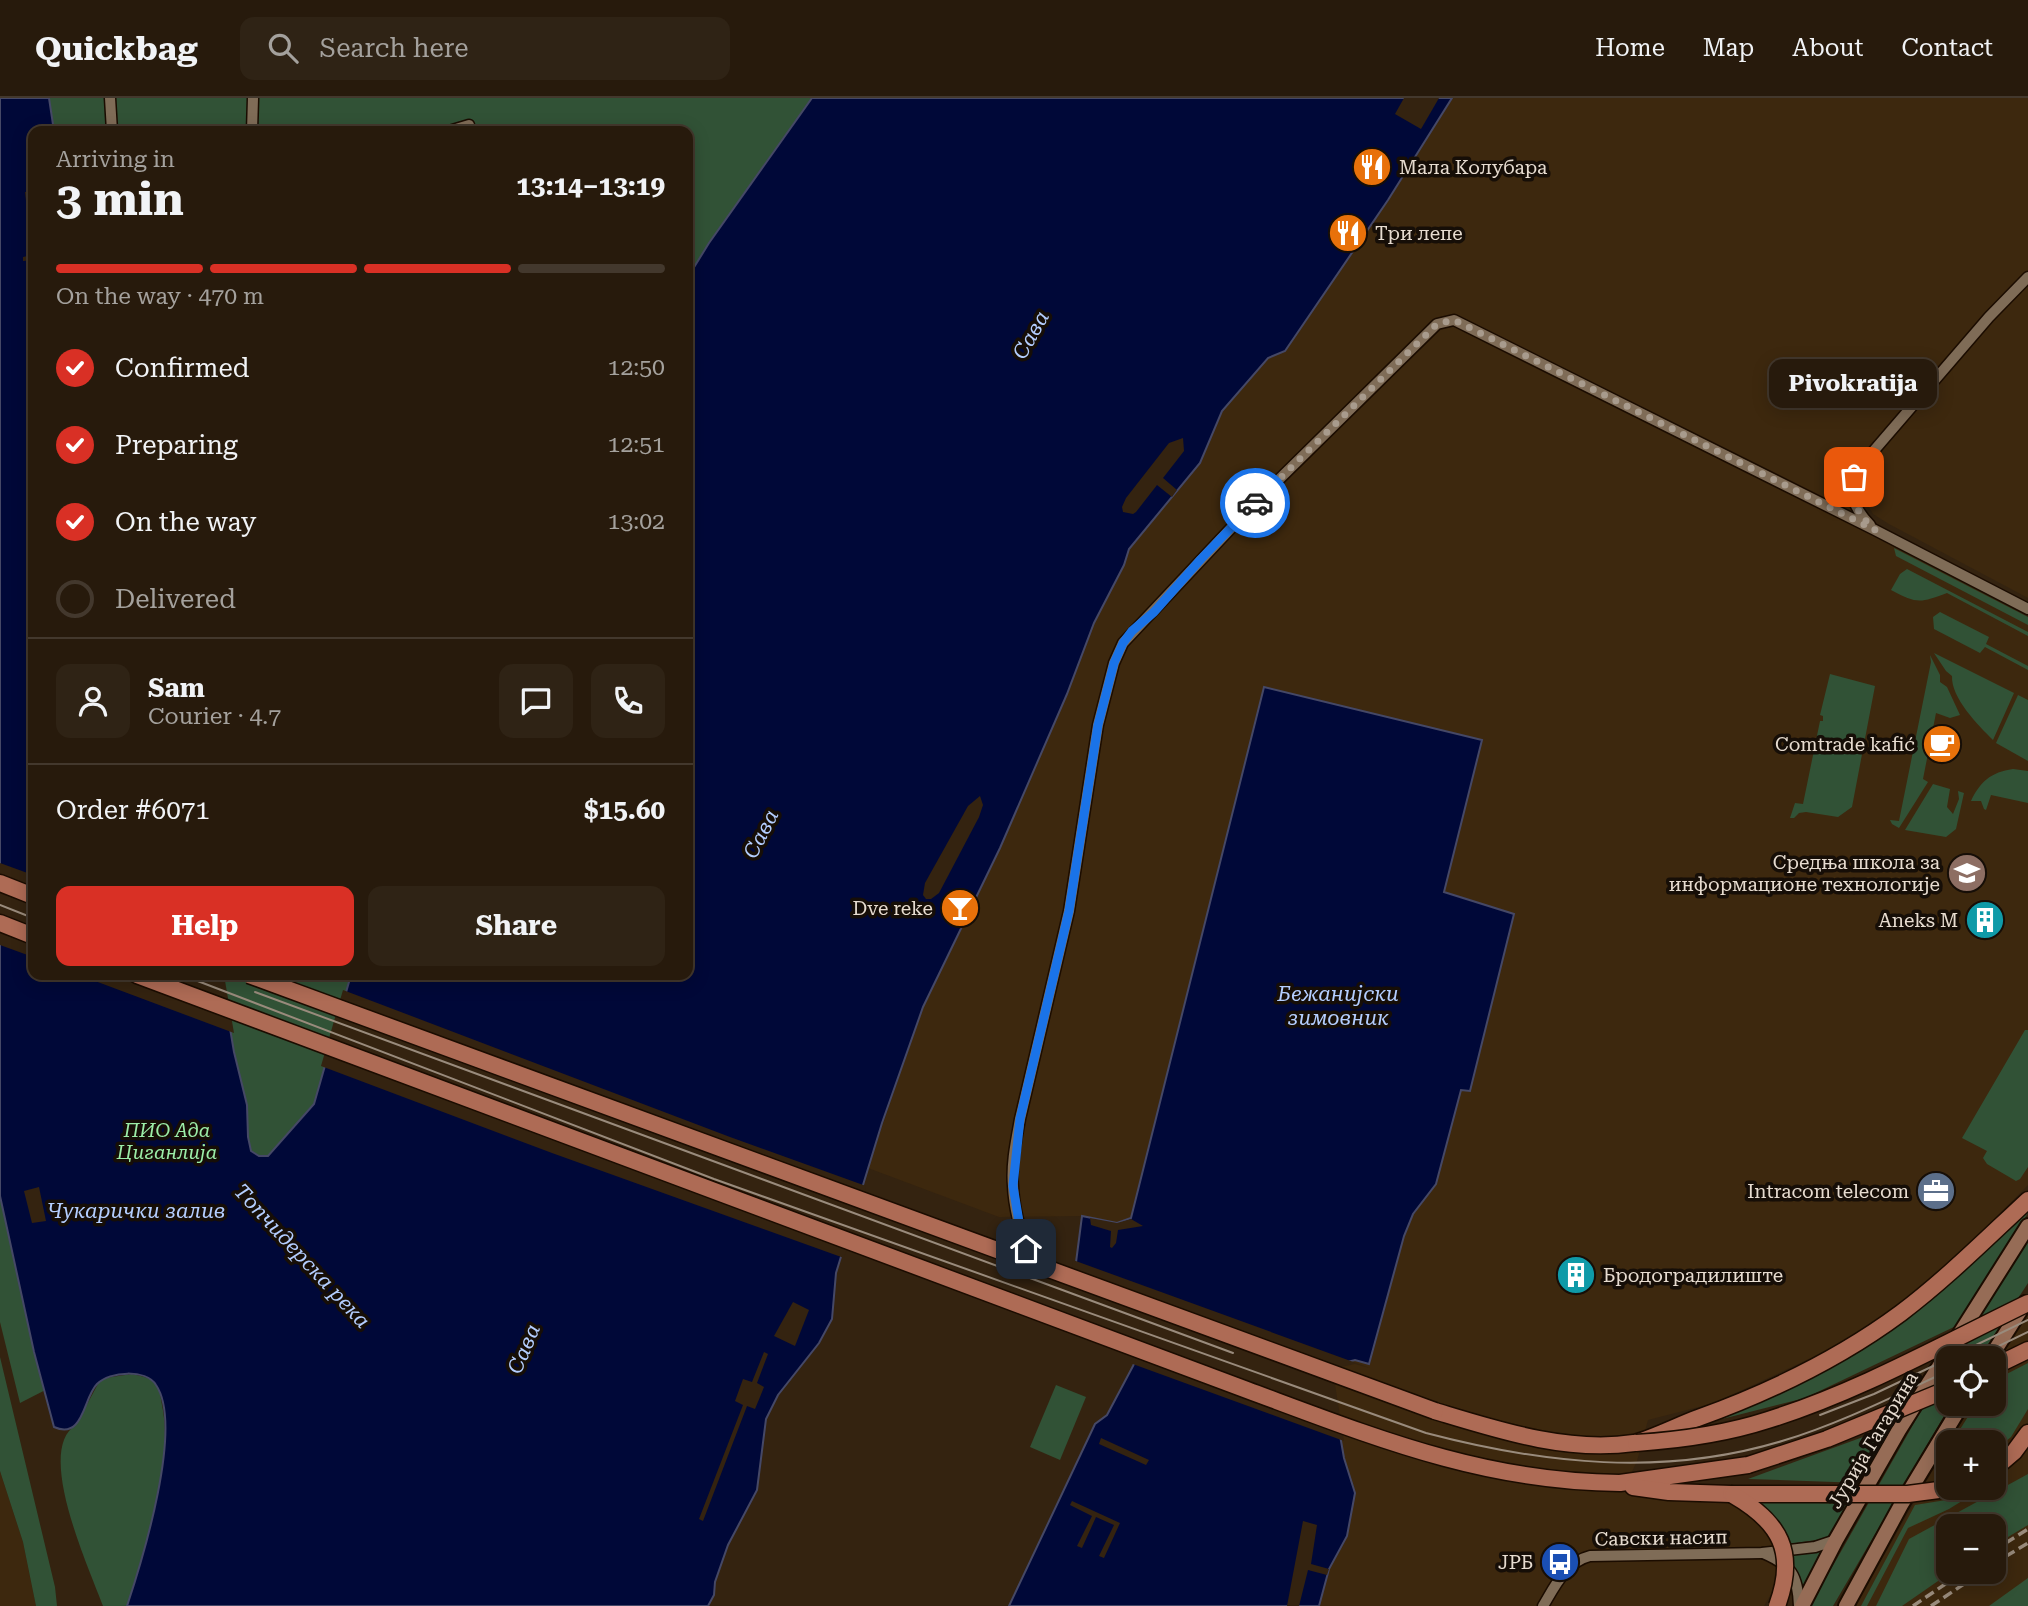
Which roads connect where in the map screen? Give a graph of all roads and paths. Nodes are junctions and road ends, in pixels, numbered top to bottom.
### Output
1 (110, 98) edge
2 (253, 98) edge
3 (469, 125) dead end
4 (112, 126) edge
5 (252, 126) edge
6 (466, 126) edge
7 (2028, 277) edge
8 (1875, 530) junction
9 (2028, 609) edge
10 (0, 883) edge
11 (28, 894) edge
12 (0, 923) edge
13 (28, 934) edge
14 (150, 980) edge
15 (263, 980) edge
16 (2028, 1200) edge
17 (2028, 1226) edge
18 (1032, 1270) dead end
19 (2028, 1301) edge
20 (1998, 1346) edge
21 (2028, 1350) edge
22 (2006, 1361) edge
23 (1936, 1394) edge
24 (1955, 1416) edge
25 (2028, 1433) edge
26 (1636, 1443) junction
27 (2006, 1459) edge
28 (1620, 1483) junction
29 (1936, 1490) edge
30 (1731, 1494) junction
31 (1836, 1540) junction
32 (1762, 1553) junction
33 (1543, 1606) edge
34 (1777, 1606) edge
35 (1800, 1606) edge
36 (1846, 1606) edge

1 - 4 street
2 - 5 street
3 - 6 street
7 - 8 street
8 - 9 street
8 - 18 street
10 - 11 main road
12 - 13 main road
14 - 28 main road
15 - 26 main road, bridge
16 - 26 main road, bridge
17 - 31 main road, Јурија Гагарина
19 - 20 main road
19 - 26 main road, bridge
21 - 22 main road
23 - 28 main road, bridge
24 - 36 main road
25 - 27 main road
28 - 30 main road
29 - 30 main road, bridge
30 - 34 main road, bridge
31 - 32 street, Савски насип
31 - 35 main road, Јурија Гагарина
32 - 33 street, Савски насип
32 - 35 street

